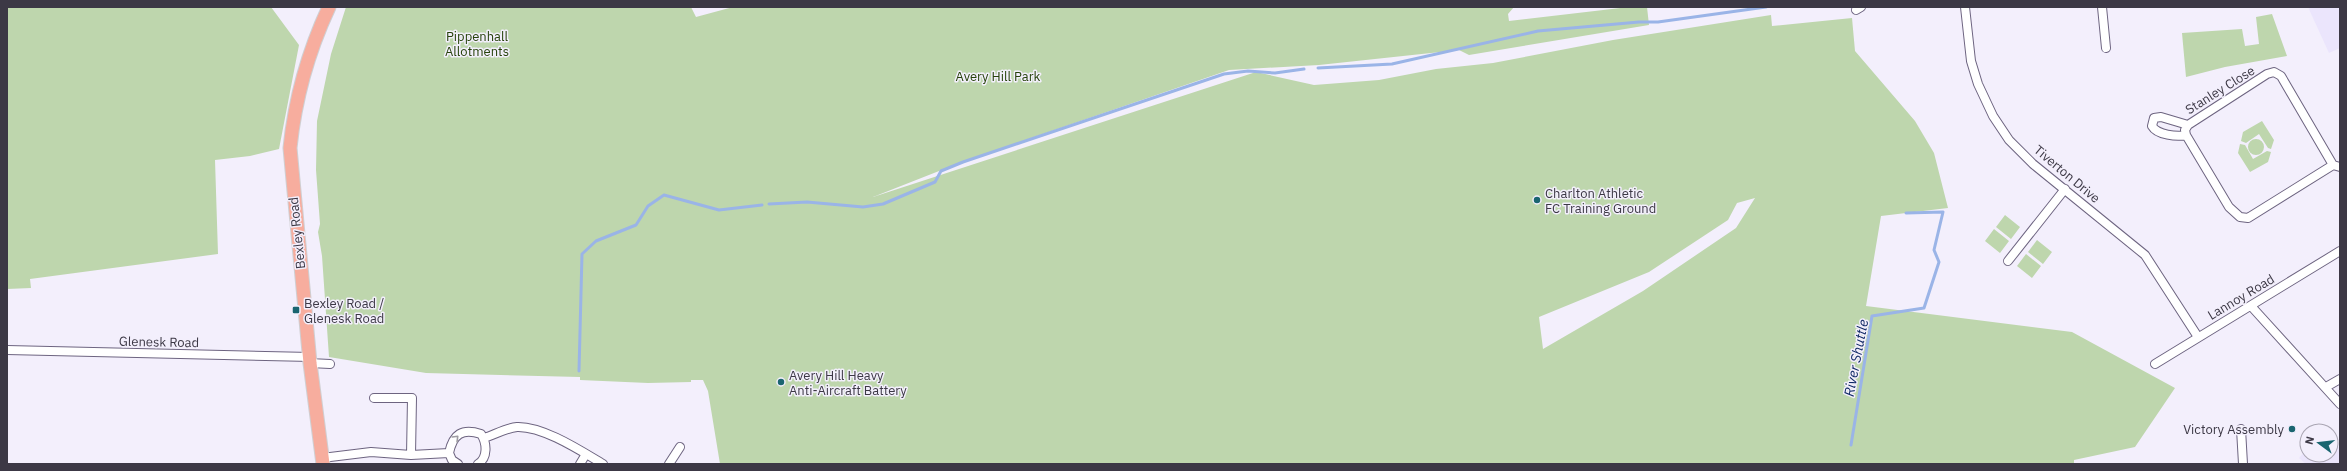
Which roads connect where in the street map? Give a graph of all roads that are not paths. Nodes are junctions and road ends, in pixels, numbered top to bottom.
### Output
1 (329, 7) edge
2 (1965, 7) edge
3 (2102, 7) edge
4 (2106, 48) dead end
5 (2188, 125) junction
6 (2186, 135) junction
7 (2336, 166) edge
8 (2065, 189) junction
9 (2340, 251) edge
10 (2008, 261) dead end
11 (2251, 306) junction
12 (2198, 337) junction
13 (7, 350) edge
14 (310, 360) junction
15 (330, 364) dead end
16 (2155, 364) dead end
17 (2340, 379) edge
18 (2326, 387) junction
19 (374, 398) dead end
20 (2340, 404) edge
21 (2241, 429) dead end
22 (484, 438) junction
23 (680, 447) dead end
24 (449, 453) junction
25 (586, 454) junction
26 (411, 455) junction
27 (322, 461) edge
28 (458, 464) edge
29 (478, 464) edge
30 (580, 464) edge
31 (603, 464) edge
32 (669, 464) edge
33 (2243, 464) edge

1 - 14 main road, Bexley Road
2 - 8 street, Tiverton Drive
3 - 4 street
5 - 6 street, Stanley Close
5 - 6 street, Stanley Close
5 - 7 street, Stanley Close
6 - 7 street, Stanley Close
8 - 10 street
8 - 12 street, Tiverton Drive
9 - 11 street, Lannoy Road
11 - 12 street, Lannoy Road
11 - 18 street
12 - 16 street, Lannoy Road
13 - 14 street, Glenesk Road
14 - 15 street, Glenesk Road
14 - 27 main road, Bexley Road
17 - 18 street
18 - 20 street
19 - 26 street
21 - 33 street
24 -> 22 street
22 - 25 street
22 - 29 street
23 - 32 street
24 - 26 street
24 - 28 street
25 - 30 street
25 - 31 street
26 - 27 street

